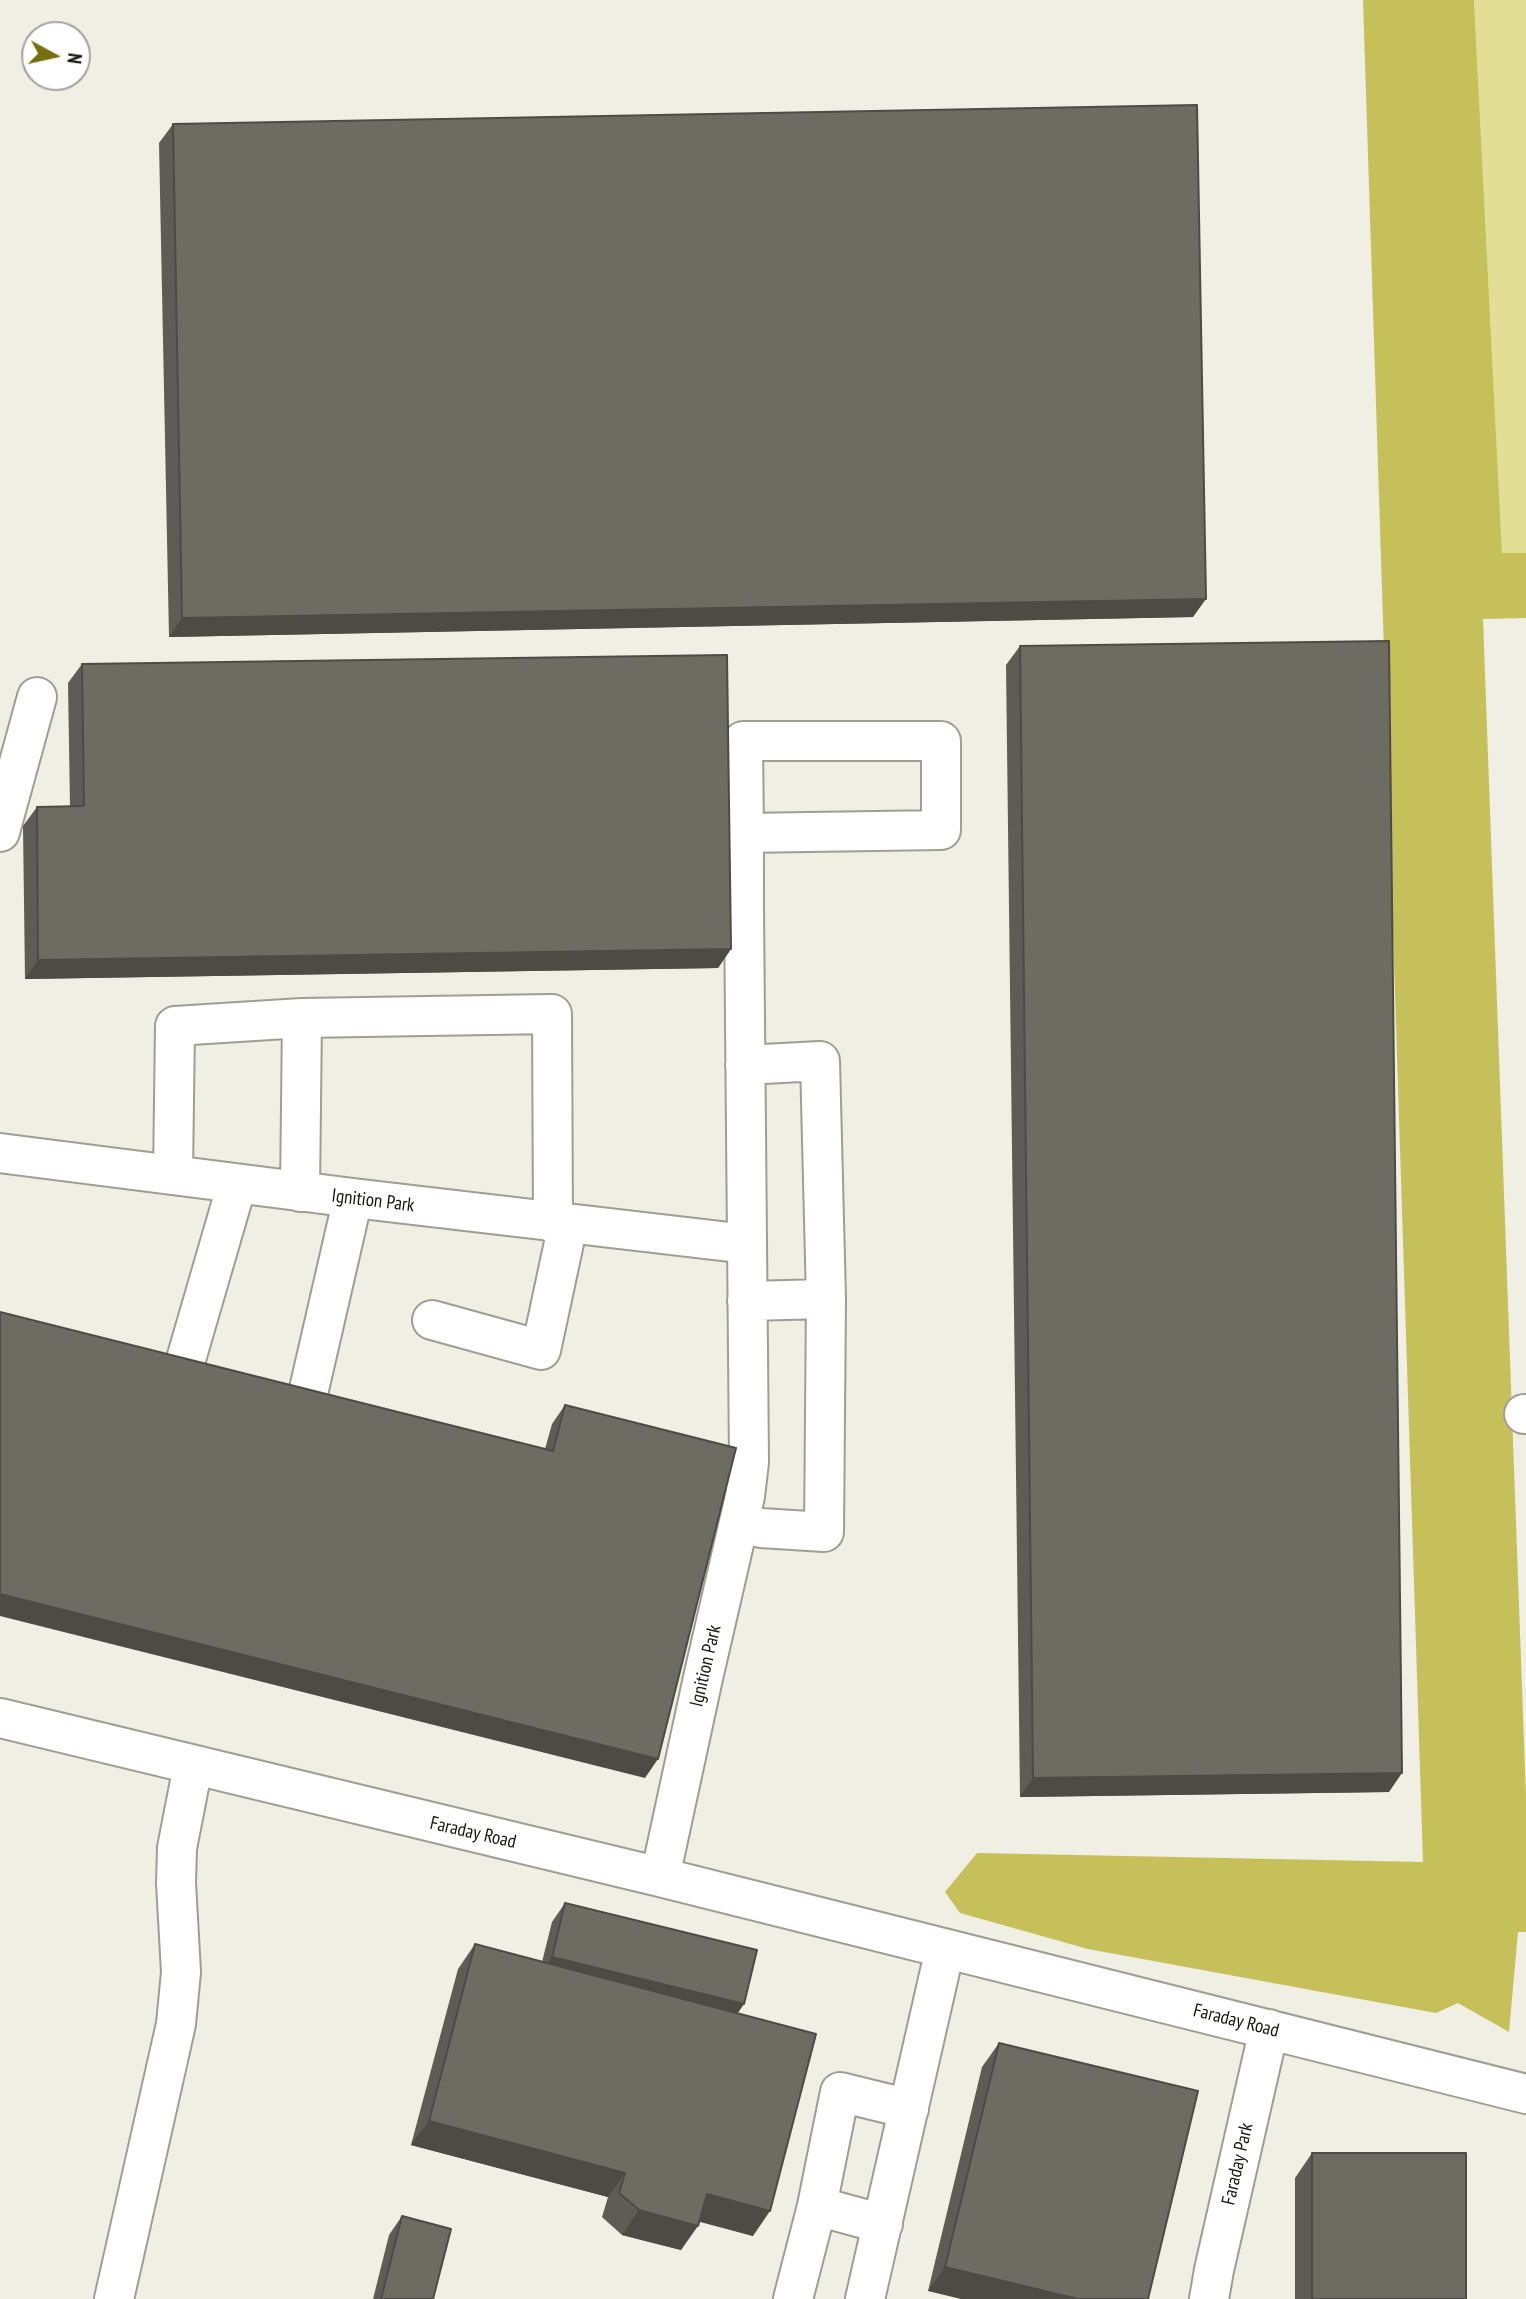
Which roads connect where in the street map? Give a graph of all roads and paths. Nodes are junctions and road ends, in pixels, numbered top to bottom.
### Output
1 (37, 697) dead end
2 (0, 832) edge
3 (744, 833) junction
4 (302, 1018) junction
5 (746, 1065) junction
6 (0, 1153) edge
7 (173, 1175) junction
8 (237, 1184) junction
9 (300, 1192) junction
10 (353, 1198) junction
11 (560, 1223) junction
12 (747, 1244) junction
13 (826, 1299) junction
14 (747, 1301) junction
15 (432, 1320) dead end
16 (180, 1380) edge
17 (304, 1411) edge
18 (739, 1523) junction
19 (0, 1718) edge
20 (193, 1766) junction
21 (660, 1878) junction
22 (945, 1949) junction
23 (1269, 2029) junction
24 (1526, 2094) edge
25 (909, 2109) junction
26 (817, 2206) junction
27 (883, 2224) junction
28 (114, 2299) edge
29 (793, 2299) edge
30 (865, 2299) edge
31 (1209, 2299) edge

1 - 2 street
3 - 3 street, Ignition Park
3 - 5 street, Ignition Park
4 - 7 street
4 - 9 street
4 - 11 street
5 - 12 street, Ignition Park
5 - 13 street
6 - 7 street, Ignition Park
7 - 8 street, Ignition Park
8 - 9 street, Ignition Park
8 - 16 street
9 - 10 street, Ignition Park
10 - 11 street, Ignition Park
10 - 17 street
11 - 12 street, Ignition Park
11 - 15 street
12 - 14 street, Ignition Park
13 - 14 street
13 - 18 street
14 - 18 street, Ignition Park
18 - 21 street, Ignition Park
19 - 20 street, Faraday Road
20 - 21 street, Faraday Road
20 - 28 street
21 - 22 street, Faraday Road
22 - 23 street, Faraday Road
22 - 25 street
23 - 24 street, Faraday Road
23 - 31 street, Faraday Park
25 - 26 street
25 - 27 street
26 - 27 street
26 - 29 street
27 - 30 street

